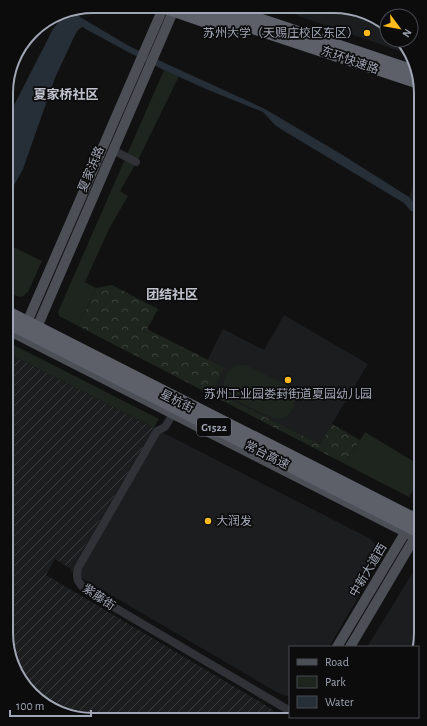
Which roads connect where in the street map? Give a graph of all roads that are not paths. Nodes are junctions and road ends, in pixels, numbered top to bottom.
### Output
1 (162, 13) edge
2 (172, 13) edge
3 (181, 13) edge
4 (194, 13) edge
5 (211, 13) edge
6 (237, 13) edge
7 (253, 13) edge
8 (256, 13) edge
9 (282, 32) junction
10 (147, 58) junction
11 (409, 66) edge
12 (411, 70) edge
13 (413, 84) edge
14 (413, 84) edge
15 (113, 150) junction
16 (136, 162) dead end
17 (79, 201) junction
18 (89, 205) junction
19 (13, 308) edge
20 (13, 314) edge
21 (29, 316) junction
22 (39, 321) junction
23 (13, 326) edge
24 (13, 332) edge
25 (21, 336) junction
26 (31, 341) junction
27 (172, 414) junction
28 (327, 493) junction
29 (414, 514) edge
30 (414, 514) edge
31 (414, 515) edge
32 (414, 521) edge
33 (414, 529) edge
34 (405, 532) junction
35 (414, 534) edge
36 (414, 535) edge
37 (414, 545) edge
38 (338, 646) edge
39 (351, 646) edge
40 (289, 710) edge

1 - 10 main road, 夏家浜路
2 - 10 main road, 夏家浜路
3 - 9 highway, bridge
4 - 14 main road
5 - 9 highway, 东环快速路, bridge
6 - 9 highway, 东环快速路, bridge
7 - 9 highway, bridge
8 - 11 main road
9 - 12 highway, 东环快速路, bridge
9 - 13 highway, 东环快速路, bridge
10 - 15 main road, 夏家浜路
10 - 17 main road, 夏家浜路
15 - 16 street
15 - 18 main road, 夏家浜路
17 - 18 main road
17 - 21 main road, 夏家浜路
18 - 22 main road, 夏家浜路
19 - 21 main road, 星杭街
20 - 30 highway, 常台高速 / G1522, bridge
21 - 22 main road, 星杭街
21 - 25 main road, 夏家浜路
22 - 26 main road, 夏家浜路
22 - 29 main road, 星杭街
23 - 35 highway, 常台高速 / G1522, bridge
24 - 25 main road, 星杭街
25 - 26 main road, 星杭街
26 - 27 main road, 星杭街
27 - 28 main road, 星杭街
27 - 40 street, 紫藤街
28 - 31 main road
28 - 34 main road, 星杭街
32 - 34 main road, 中新大道西
33 - 34 main road
34 - 36 main road, 星杭街
34 - 38 main road, 中新大道西
37 - 39 main road, 中新大道西

